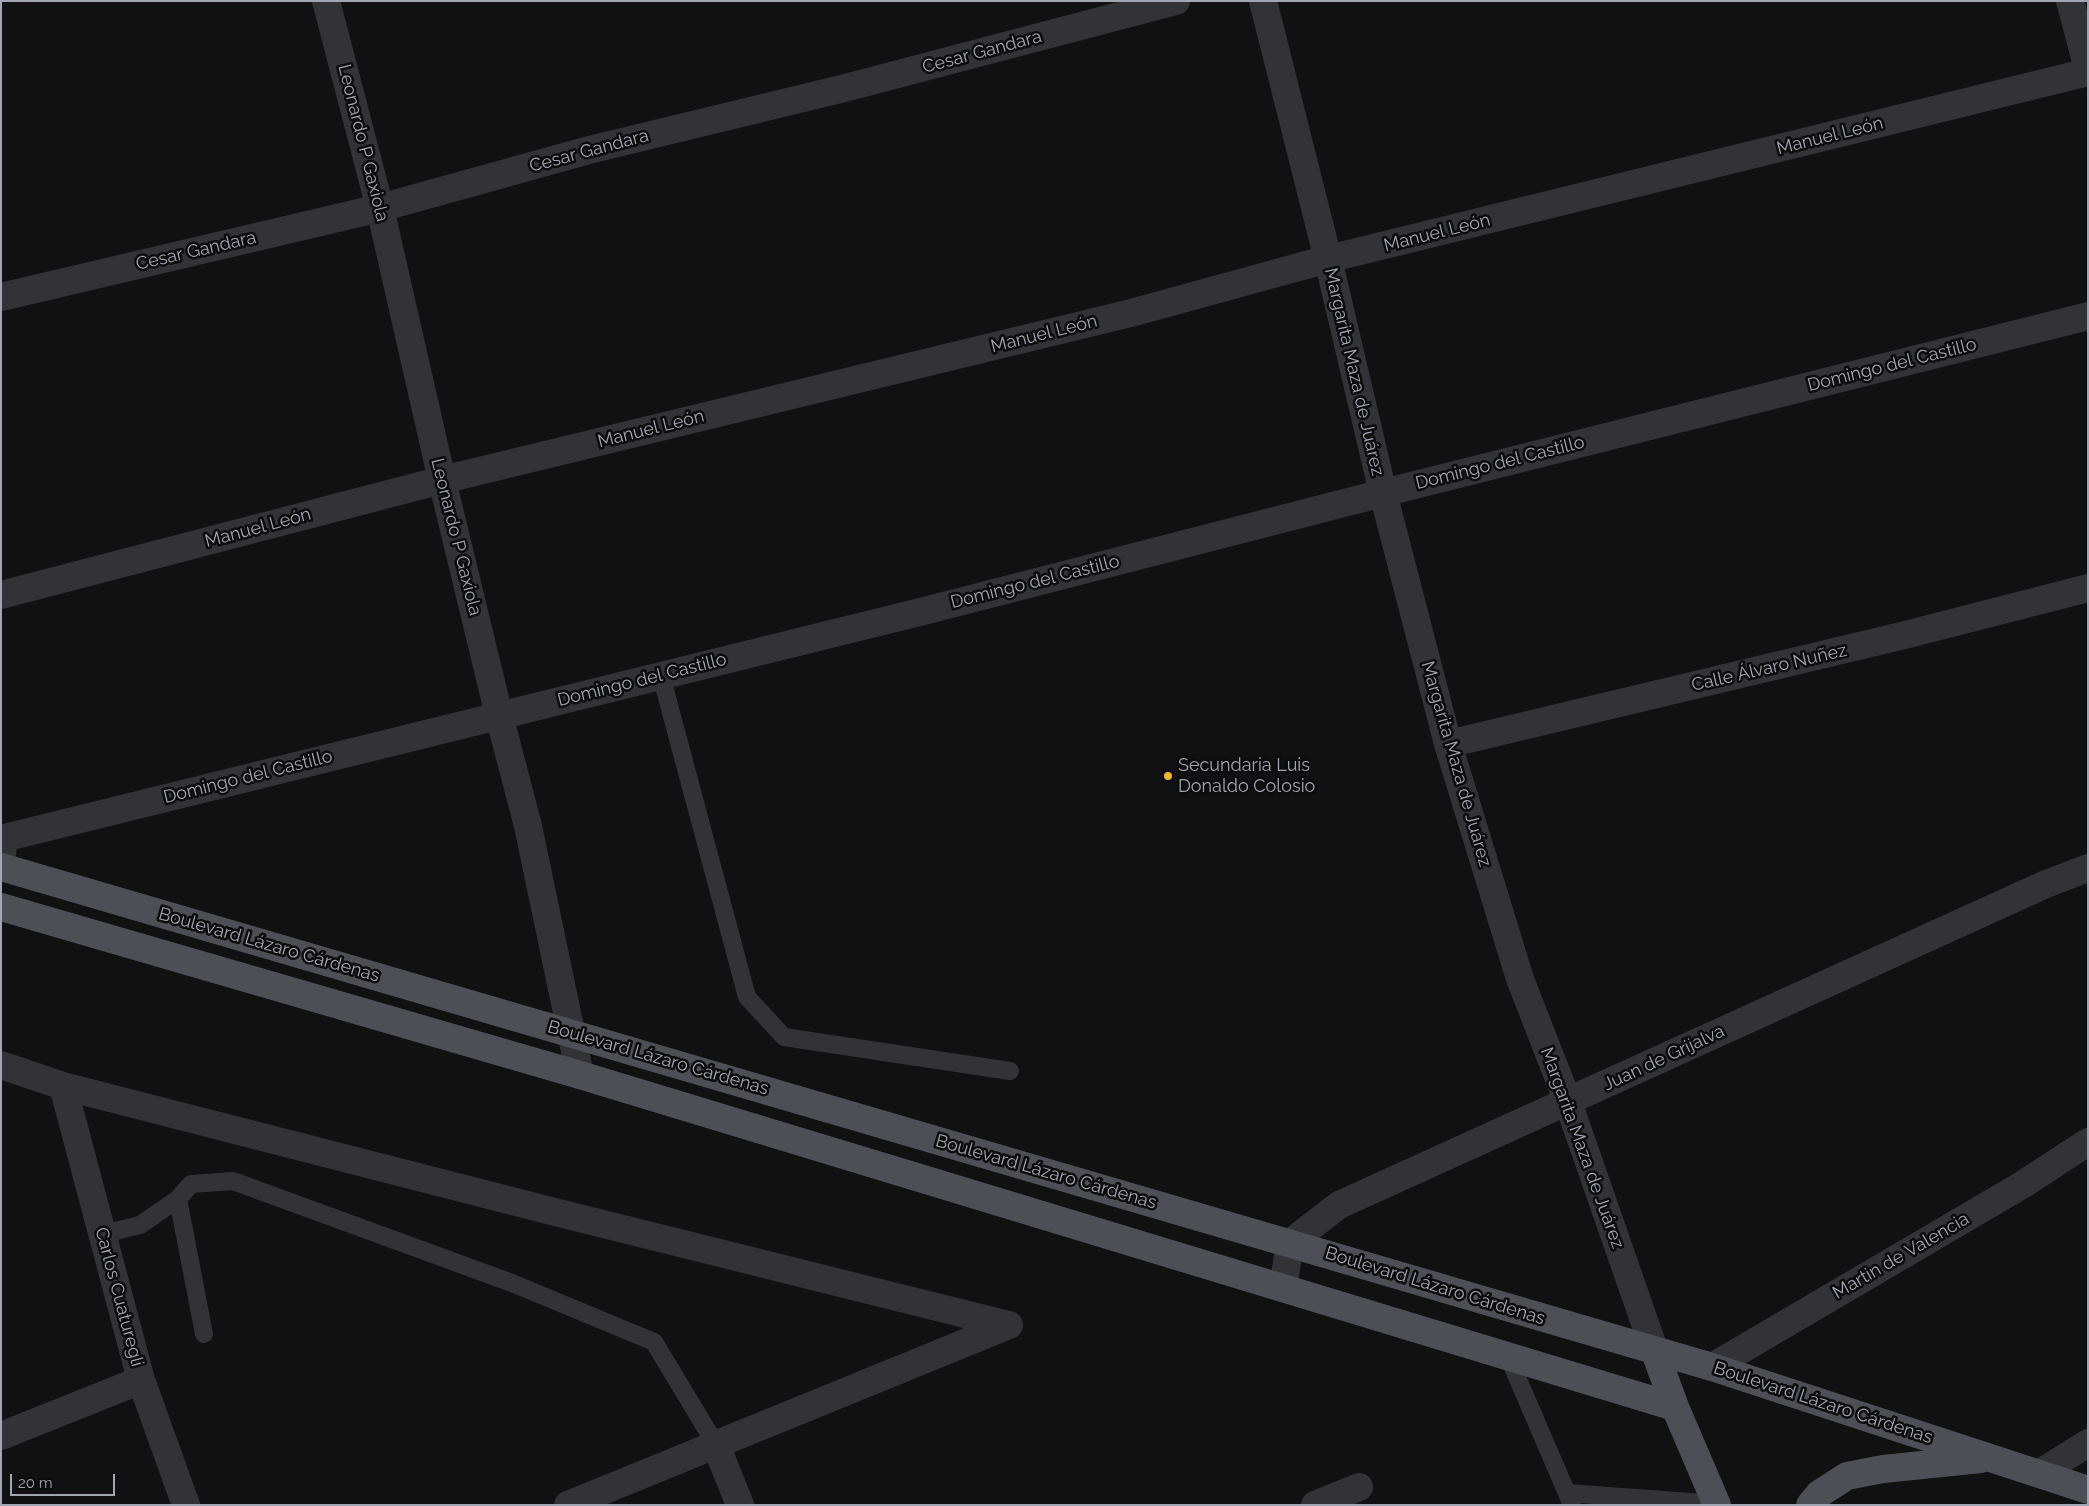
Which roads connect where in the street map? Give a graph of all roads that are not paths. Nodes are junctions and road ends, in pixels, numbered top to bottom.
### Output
1 (326, 1) edge
2 (1176, 1) edge
3 (1263, 1) edge
4 (2070, 1) edge
5 (2088, 71) edge
6 (380, 208) junction
7 (1328, 260) junction
8 (1, 297) edge
9 (2088, 316) edge
10 (442, 480) junction
11 (1382, 492) junction
12 (2088, 588) edge
13 (1, 595) edge
14 (661, 676) junction
15 (498, 715) junction
16 (1448, 744) junction
17 (2, 843) edge
18 (1, 867) edge
19 (2088, 868) edge
20 (1, 907) edge
21 (570, 1033) junction
22 (1, 1065) edge
23 (1010, 1071) dead end
24 (580, 1075) junction
25 (63, 1086) junction
26 (1568, 1102) junction
27 (2088, 1142) edge
28 (178, 1199) junction
29 (102, 1234) junction
30 (1290, 1243) junction
31 (1283, 1288) junction
32 (204, 1334) dead end
33 (1655, 1352) junction
34 (1508, 1356) junction
35 (1712, 1367) junction
36 (141, 1380) junction
37 (1675, 1407) junction
38 (1, 1436) edge
39 (2088, 1443) edge
40 (716, 1445) junction
41 (1992, 1458) junction
42 (2040, 1474) junction
43 (1359, 1487) dead end
44 (2088, 1490) edge
45 (1570, 1499) edge
46 (1717, 1504) edge
47 (186, 1505) edge
48 (568, 1505) edge
49 (740, 1505) edge
50 (1315, 1505) edge
51 (1810, 1505) edge

1 - 6 street, Leonardo P Gaxiola
2 - 6 street, Cesar Gandara
3 - 7 street, Margarita Maza de Juárez
4 - 5 street
5 - 7 street, Manuel León
6 - 8 street, Cesar Gandara
6 - 10 street, Leonardo P Gaxiola
7 - 10 street, Manuel León
7 - 11 street, Margarita Maza de Juárez
9 - 11 street, Domingo del Castillo
10 - 13 street, Manuel León
10 - 15 street, Leonardo P Gaxiola
11 - 14 street, Domingo del Castillo
11 - 16 street, Margarita Maza de Juárez
12 - 16 street, Calle Álvaro Nuñez
14 - 15 street, Domingo del Castillo
14 - 23 lane
15 - 17 street, Domingo del Castillo
15 - 21 street, Leonardo P Gaxiola
16 - 26 street, Margarita Maza de Juárez
18 - 21 main road, Boulevard Lázaro Cárdenas
19 - 26 street, Juan de Grijalva
20 - 24 main road
21 - 24 street, Leonardo P Gaxiola
21 - 30 main road, Boulevard Lázaro Cárdenas
22 - 25 street
24 - 31 main road
25 - 29 street, Carlos Cuaturegli
25 - 40 street
26 - 30 street, Juan de Grijalva
26 - 33 street, Margarita Maza de Juárez
27 - 35 street, Martin de Valencia
28 - 29 lane
28 - 32 lane
28 - 40 lane
29 - 36 street, Carlos Cuaturegli
30 - 31 street
30 - 33 main road, Boulevard Lázaro Cárdenas
31 - 34 main road
33 - 35 main road, Boulevard Lázaro Cárdenas
33 - 37 main road, Margarita Maza de Juárez
34 - 37 main road
34 - 45 lane
35 - 41 main road, Boulevard Lázaro Cárdenas
36 - 38 street
36 - 47 street, Carlos Cuaturegli
37 - 46 main road, Margarita Maza de Juárez
39 - 42 street
40 - 48 street
40 - 49 street
41 - 42 main road, Boulevard Lázaro Cárdenas
41 - 51 main road
42 - 44 main road, Boulevard Lázaro Cárdenas
43 - 50 street
45 - 46 lane

